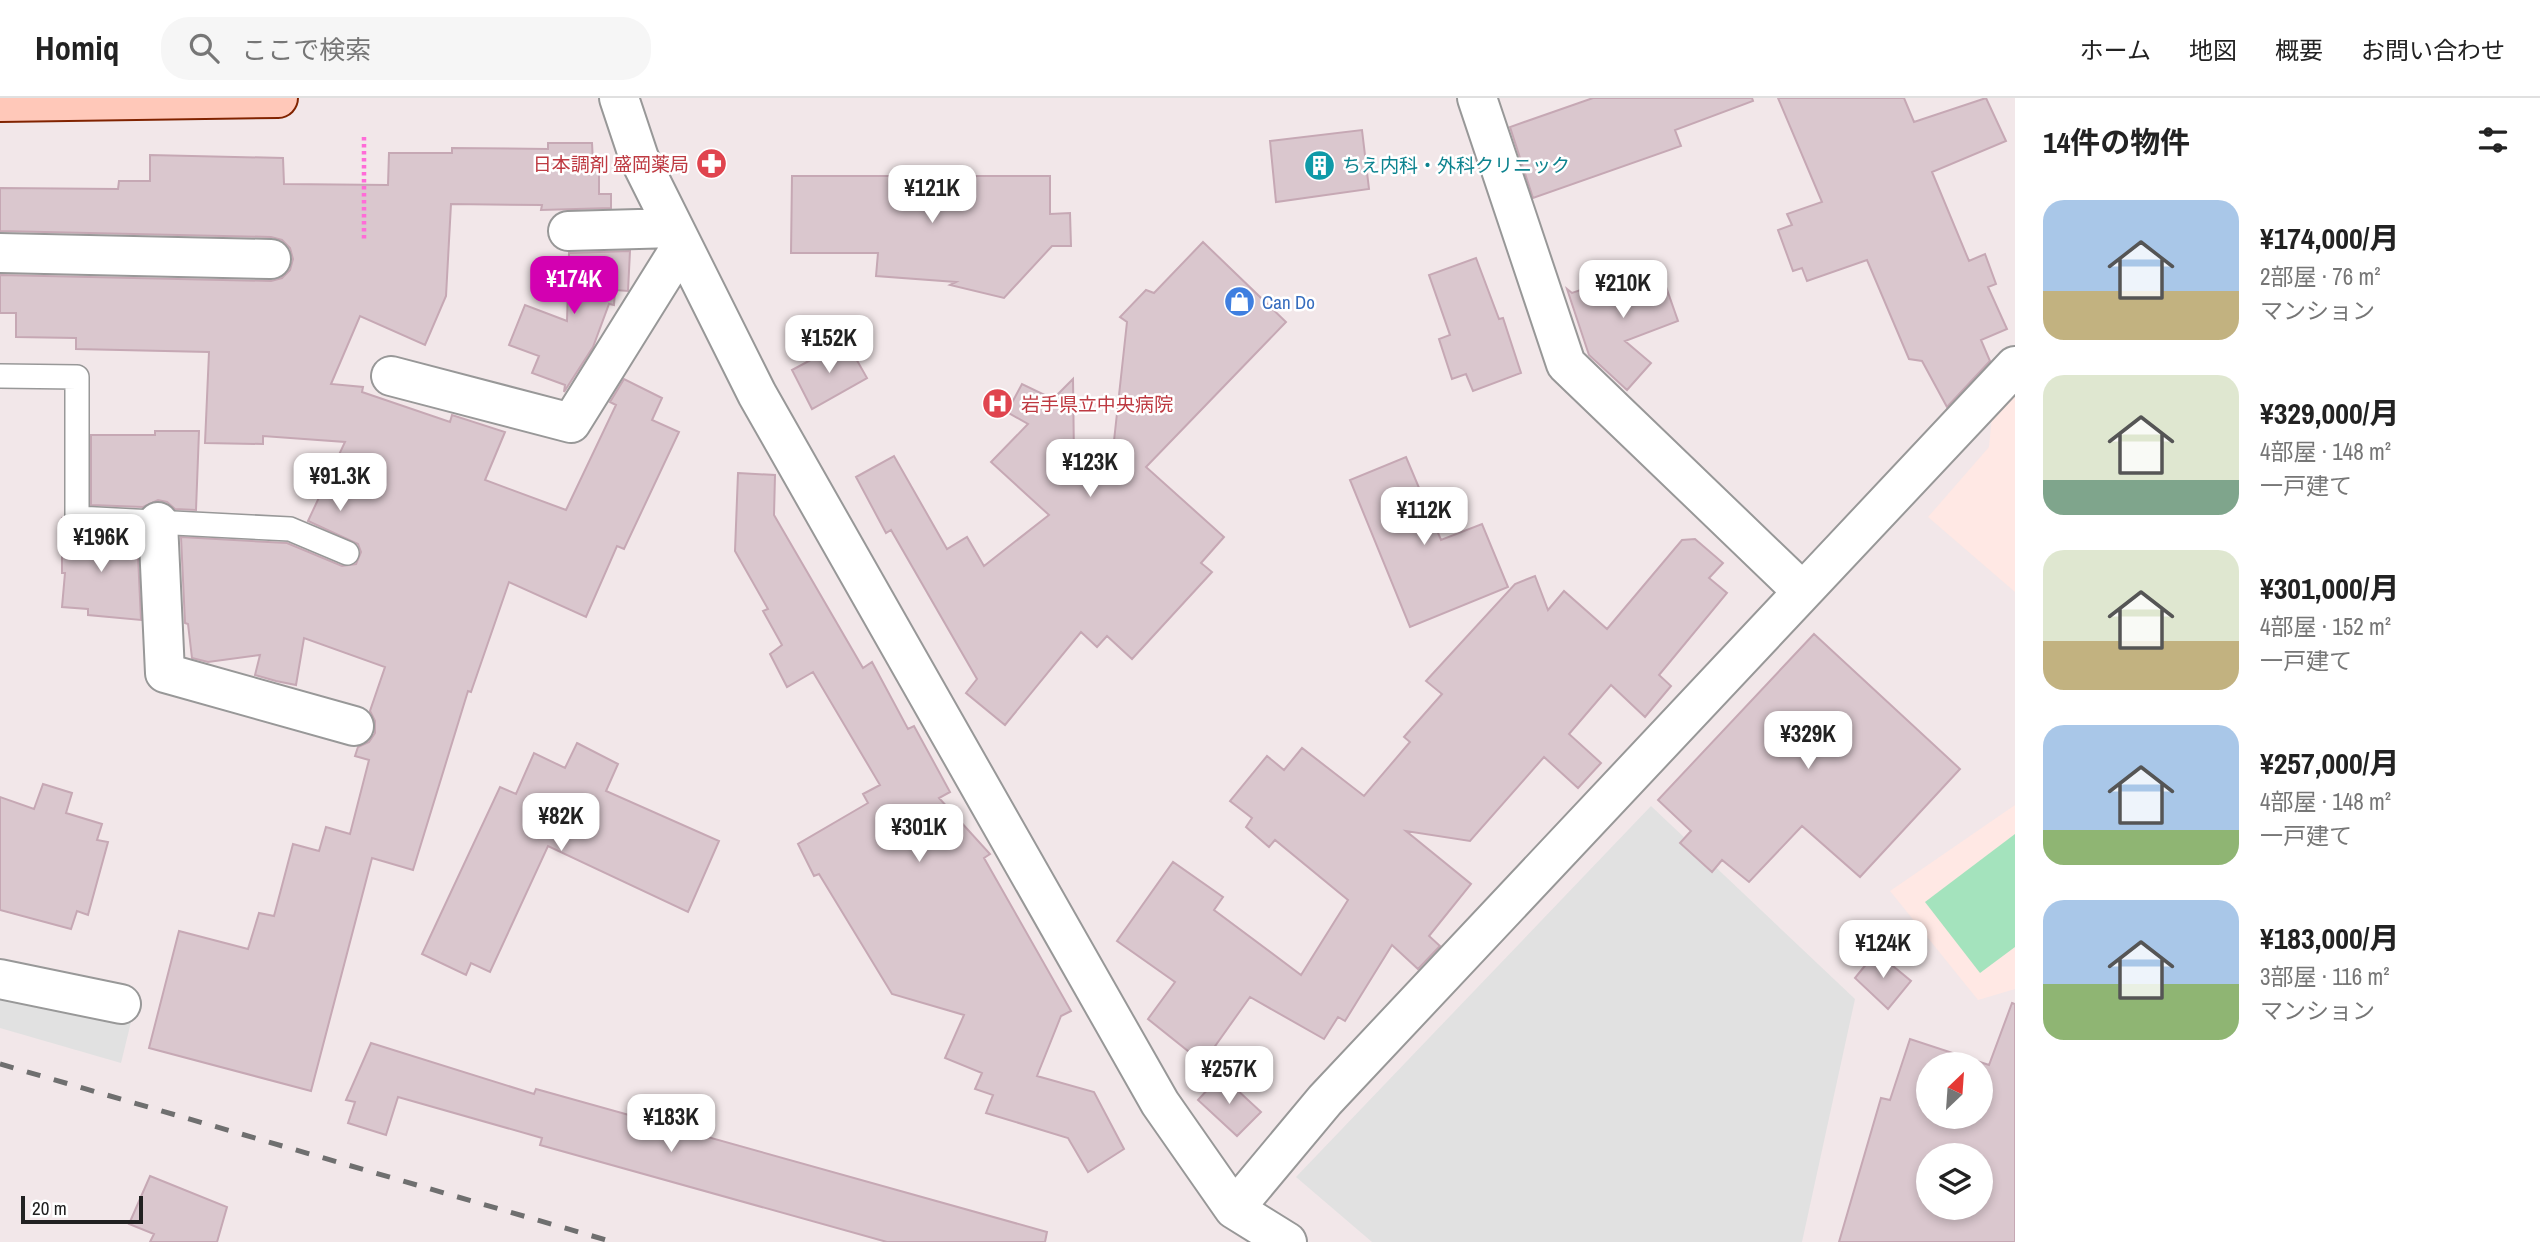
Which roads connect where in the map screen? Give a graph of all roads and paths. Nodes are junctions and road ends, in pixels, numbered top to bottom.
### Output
1 (278, 98) edge
2 (619, 98) edge
3 (1477, 98) edge
4 (0, 102) edge
5 (364, 137) dead end
6 (568, 232) dead end
7 (678, 236) junction
8 (364, 242) dead end
9 (0, 253) edge
10 (271, 259) dead end
11 (2015, 366) edge
12 (0, 376) edge
13 (391, 376) dead end
14 (158, 522) junction
15 (347, 553) dead end
16 (1801, 590) junction
17 (354, 726) dead end
18 (0, 979) edge
19 (121, 1004) dead end
20 (1234, 1209) junction
21 (1287, 1242) edge

1 - 4 street
2 - 7 street
3 - 16 street
5 - 8 path
6 - 7 street
7 - 13 street
7 - 20 street
9 - 10 street
11 - 16 street
12 - 14 lane
14 - 15 lane
14 - 17 street
16 - 20 street
18 - 19 street
20 - 21 street

